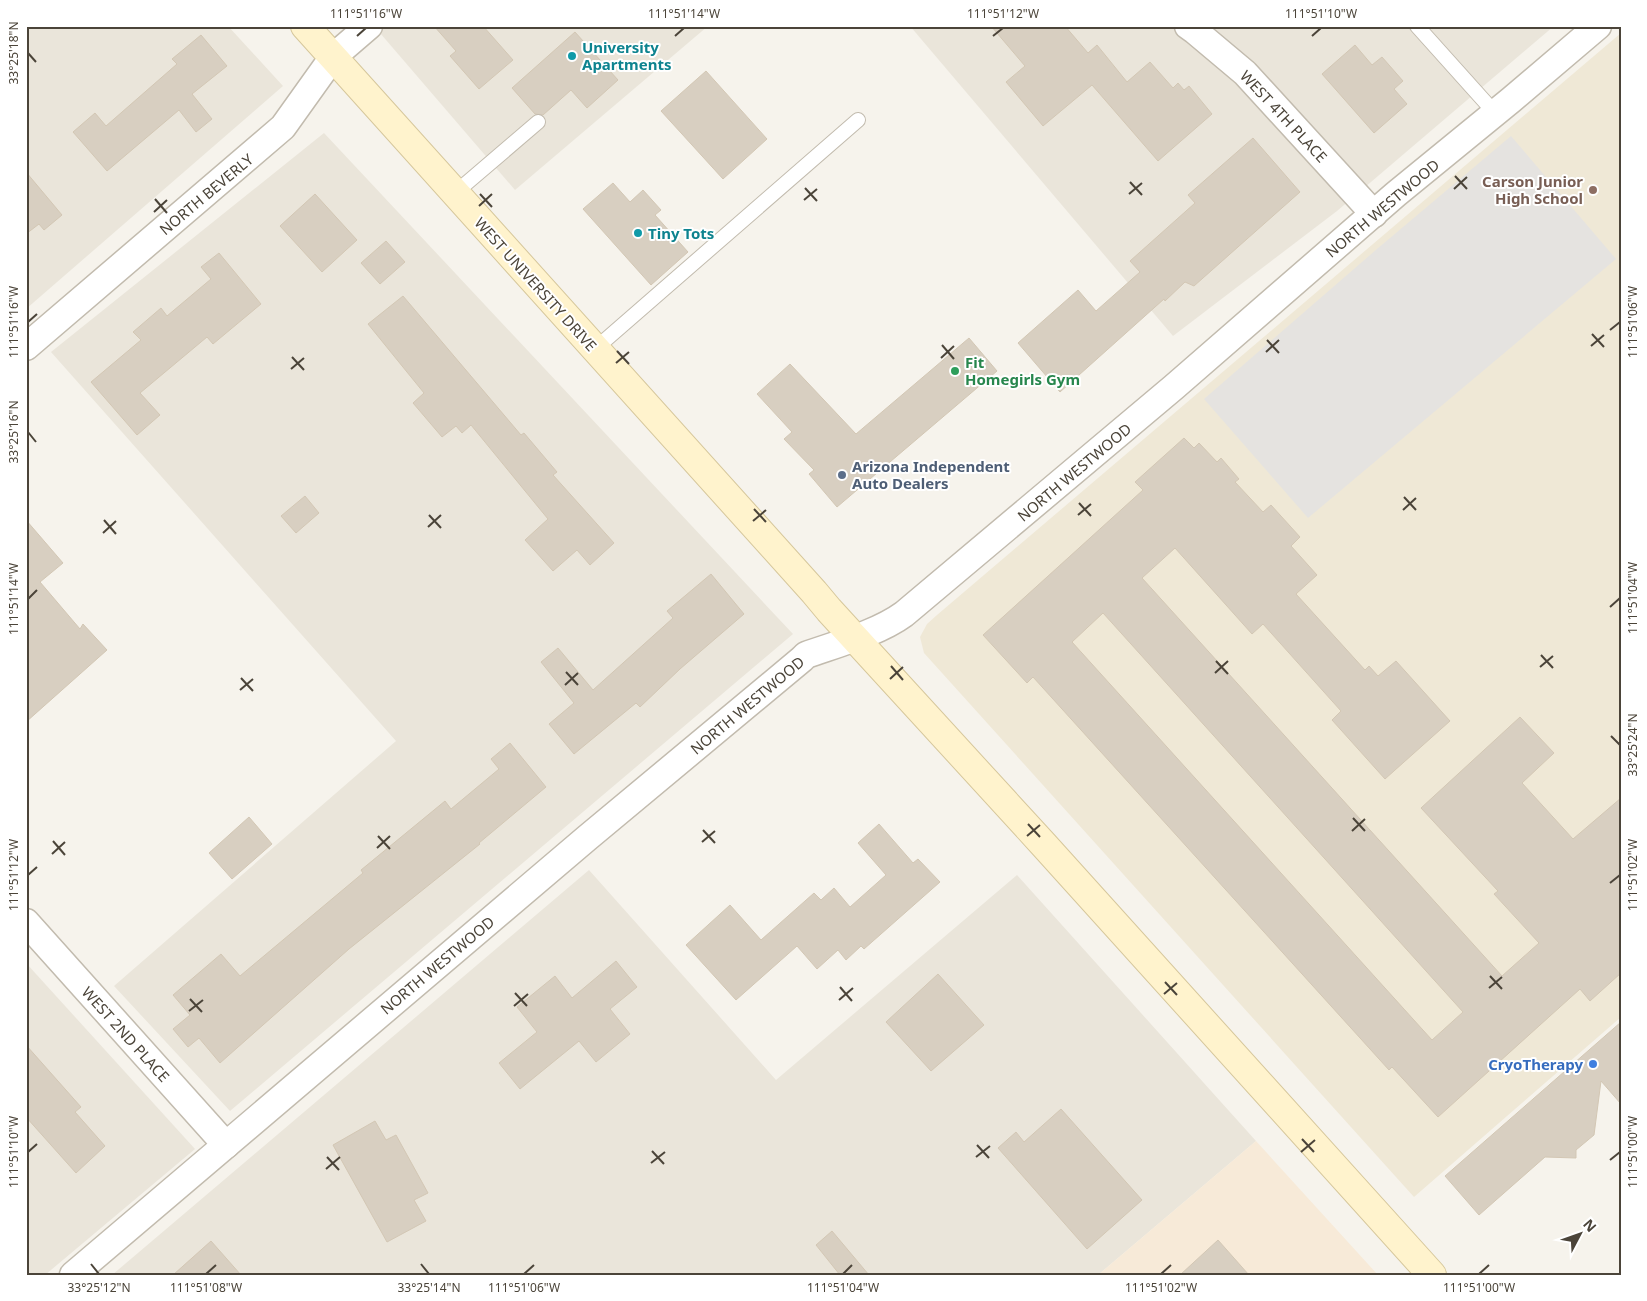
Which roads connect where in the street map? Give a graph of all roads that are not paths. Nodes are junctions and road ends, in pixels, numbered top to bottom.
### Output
1 (305, 26) edge
2 (369, 26) edge
3 (1188, 26) edge
4 (1417, 26) edge
5 (1598, 26) edge
6 (333, 57) junction
7 (1495, 113) junction
8 (858, 120) dead end
9 (538, 122) dead end
10 (455, 193) junction
11 (1374, 214) junction
12 (26, 347) edge
13 (595, 349) junction
14 (855, 638) junction
15 (26, 922) edge
16 (226, 1145) junction
17 (73, 1275) edge
18 (1432, 1275) edge

1 - 6 main road, WEST UNIVERSITY DRIVE
2 - 6 street, NORTH BEVERLY
3 - 11 street, WEST 4TH PLACE
4 - 7 lane
5 - 7 street, NORTH WESTWOOD
6 - 10 main road, WEST UNIVERSITY DRIVE
6 - 12 street, NORTH BEVERLY
7 - 11 street, NORTH WESTWOOD
8 - 13 lane
9 - 10 lane
10 - 13 main road, WEST UNIVERSITY DRIVE
11 - 14 street, NORTH WESTWOOD
13 - 14 main road, WEST UNIVERSITY DRIVE
14 - 16 street, NORTH WESTWOOD
14 - 18 main road, WEST UNIVERSITY DRIVE
15 - 16 street, WEST 2ND PLACE
16 - 17 street, NORTH WESTWOOD

